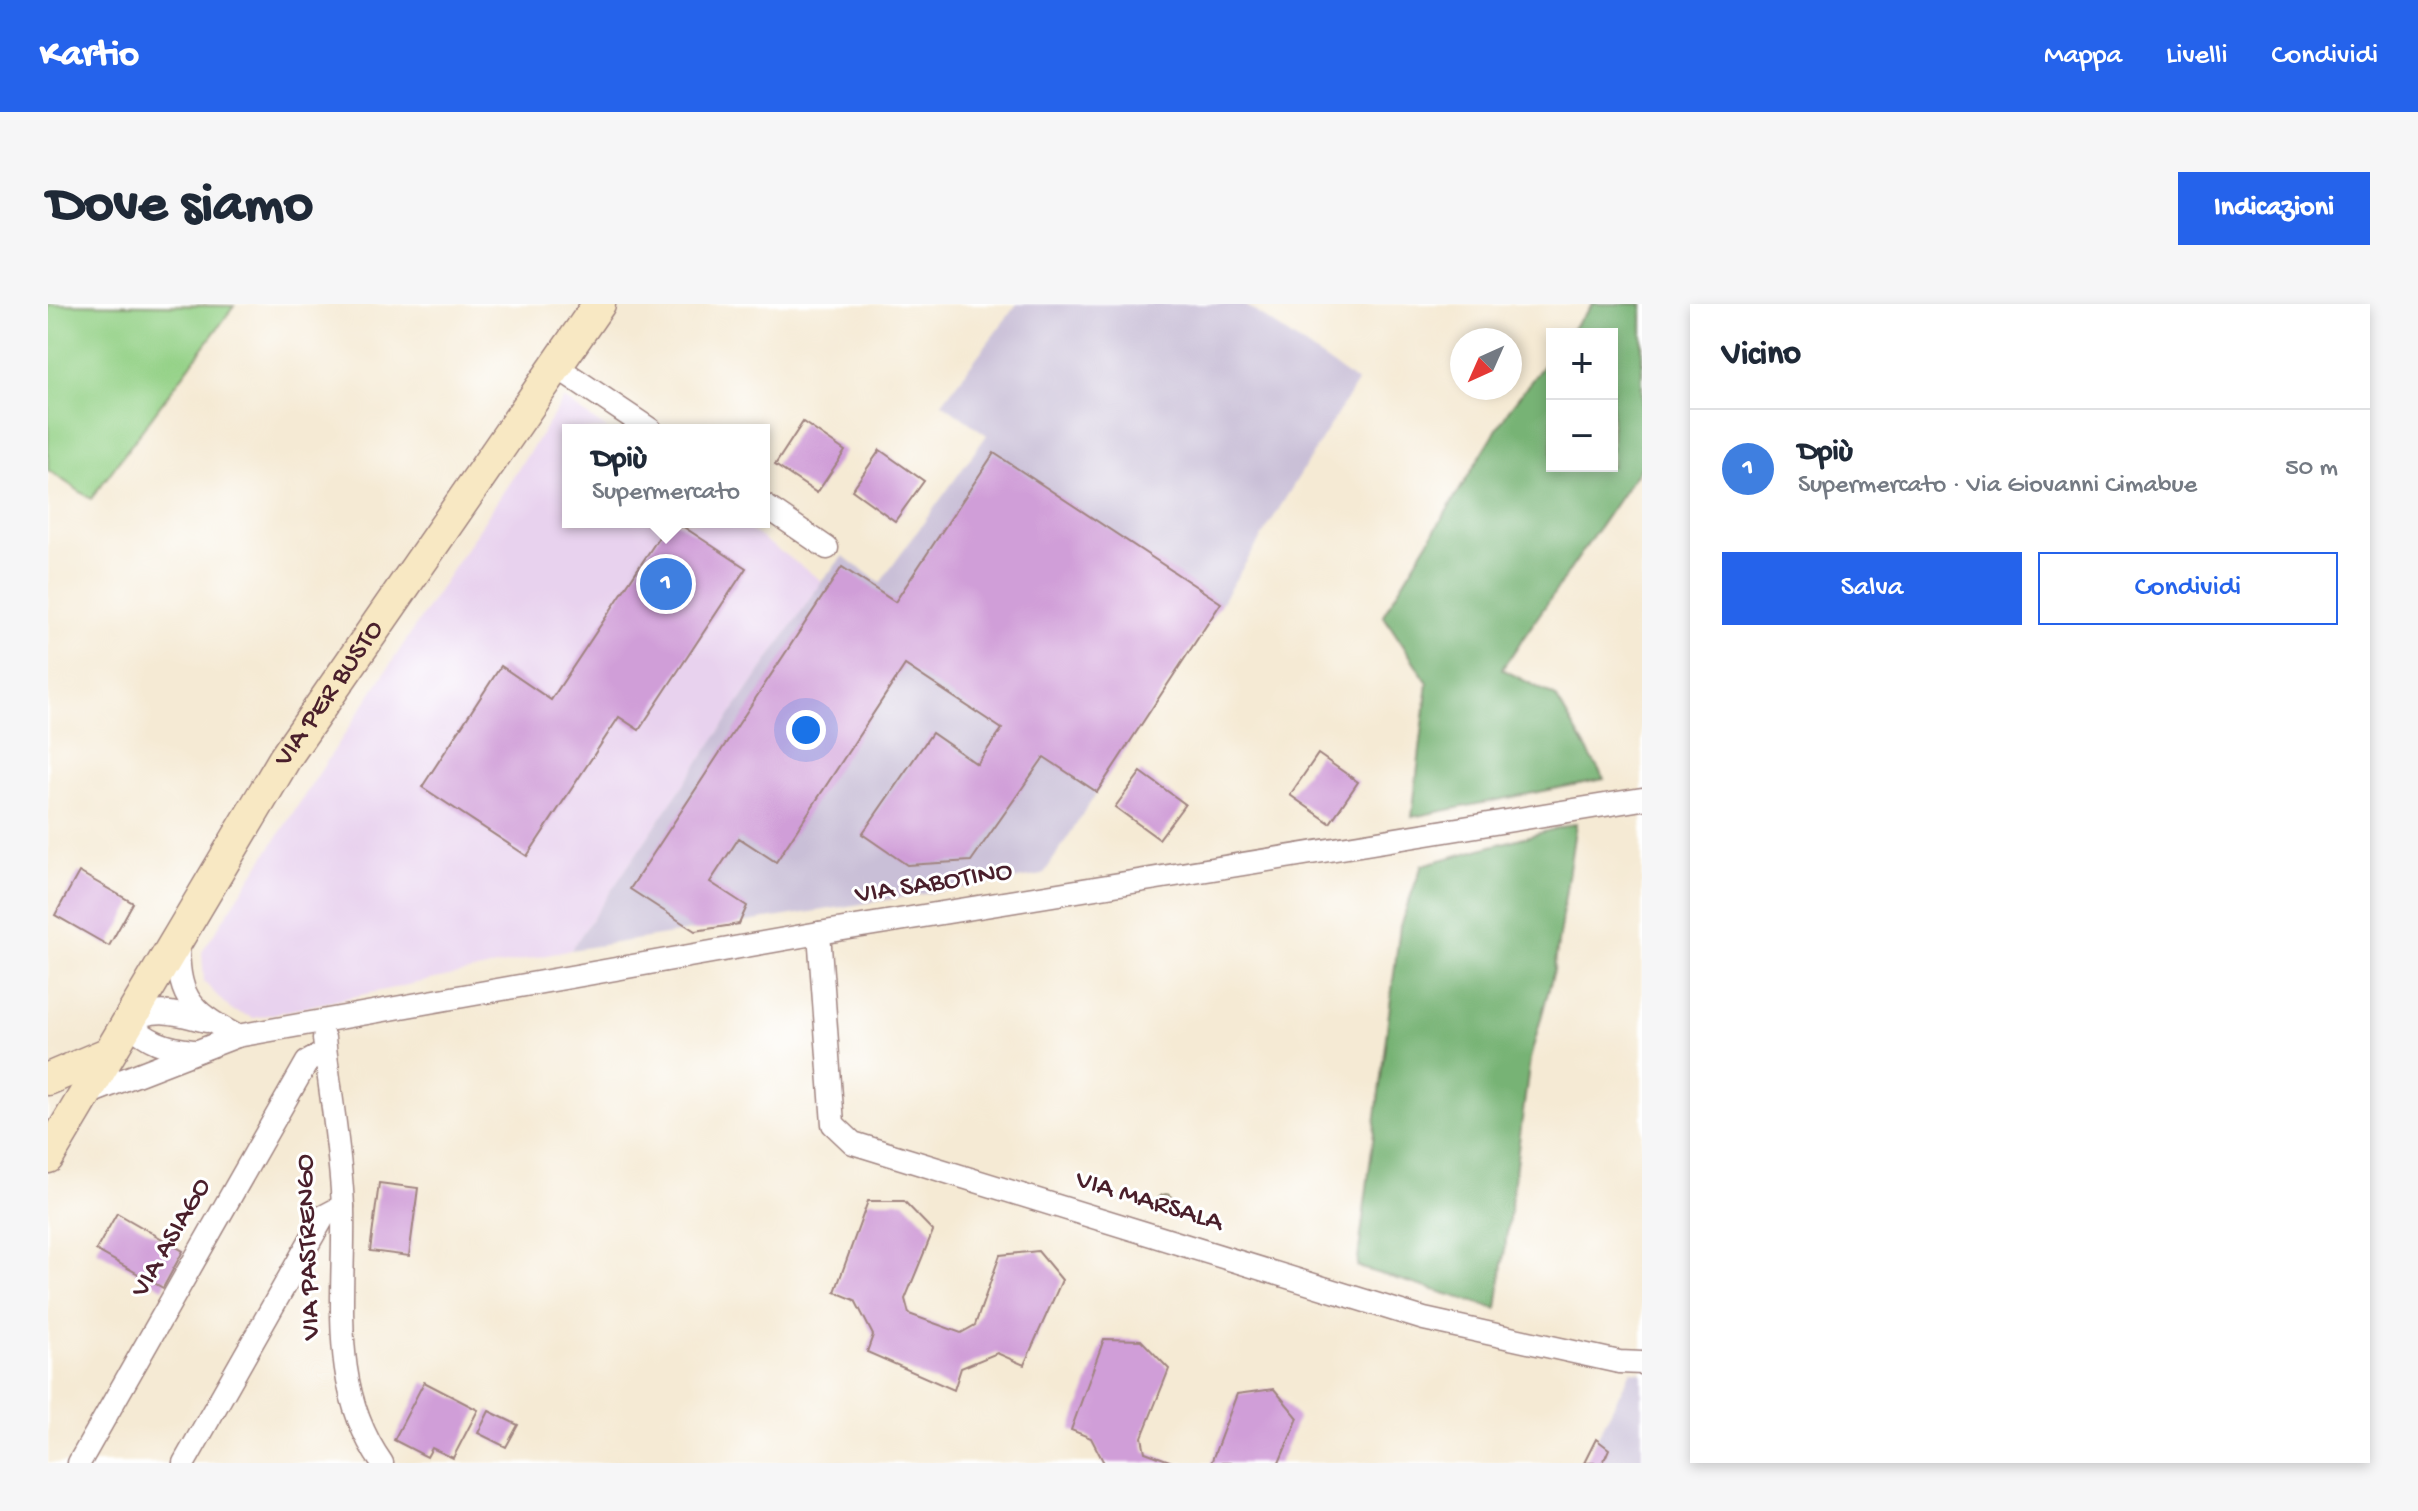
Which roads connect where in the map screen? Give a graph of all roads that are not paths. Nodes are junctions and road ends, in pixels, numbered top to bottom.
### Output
1 (599, 304) edge
2 (557, 367) junction
3 (642, 424) edge
4 (770, 509) edge
5 (827, 548) dead end
6 (1642, 799) edge
7 (819, 933) junction
8 (178, 939) junction
9 (127, 1022) junction
10 (211, 1022) junction
11 (322, 1022) junction
12 (237, 1036) junction
13 (197, 1052) junction
14 (325, 1052) junction
15 (107, 1054) junction
16 (48, 1079) edge
17 (81, 1097) junction
18 (48, 1157) edge
19 (343, 1206) junction
20 (1642, 1363) edge
21 (79, 1463) edge
22 (184, 1463) edge
23 (382, 1463) edge

1 - 2 main road, VIA PER BUSTO
2 - 3 street
2 - 8 main road, VIA PER BUSTO
4 - 5 street
6 - 7 street, VIA SABOTINO
7 - 11 street, VIA SABOTINO
7 - 20 street, VIA MARSALA
8 - 9 main road, VIA PER BUSTO
8 - 10 street
9 - 10 street
9 - 13 street
9 - 15 main road, VIA PER BUSTO
10 - 12 street
11 - 12 street, VIA SABOTINO
11 - 14 street, VIA PASTRENGO
12 - 13 street, VIA SABOTINO
13 - 17 street, VIA SABOTINO
14 - 19 street, VIA PASTRENGO
14 - 21 street, VIA ASIAGO
15 - 16 main road
15 - 17 main road, VIA PER BUSTO
17 - 18 main road, VIA PER BUSTO
19 - 22 street
19 - 23 street, VIA PASTRENGO

